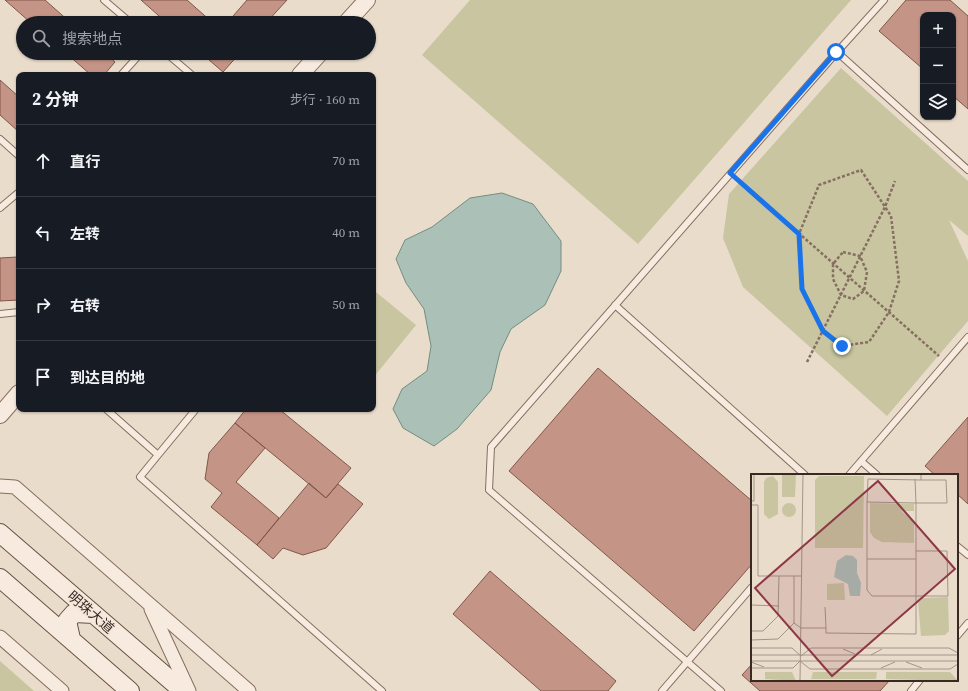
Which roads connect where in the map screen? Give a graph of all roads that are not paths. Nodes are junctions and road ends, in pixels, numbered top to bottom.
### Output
1 (104, 0) edge
2 (367, 0) edge
3 (884, 0) edge
4 (123, 16) edge
5 (352, 16) edge
6 (836, 52) junction
7 (135, 60) edge
8 (174, 60) edge
9 (314, 60) edge
10 (125, 72) edge
11 (188, 72) edge
12 (303, 72) edge
13 (0, 139) edge
14 (16, 153) edge
15 (968, 170) edge
16 (16, 195) edge
17 (0, 208) edge
18 (615, 305) junction
19 (16, 312) edge
20 (0, 314) edge
21 (968, 337) edge
22 (16, 396) edge
23 (109, 412) edge
24 (194, 412) edge
25 (0, 415) edge
26 (158, 455) junction
27 (861, 461) junction
28 (804, 474) edge
29 (850, 474) edge
30 (876, 474) edge
31 (0, 486) edge
32 (0, 533) edge
33 (958, 547) edge
34 (968, 555) edge
35 (0, 578) edge
36 (751, 588) edge
37 (149, 604) junction
38 (94, 614) junction
39 (968, 623) edge
40 (958, 635) edge
41 (0, 637) edge
42 (71, 639) junction
43 (687, 662) junction
44 (919, 681) edge
45 (62, 691) edge
46 (130, 691) edge
47 (183, 691) edge
48 (188, 691) edge
49 (250, 691) edge
50 (382, 691) edge
51 (662, 691) edge
52 (721, 691) edge
53 (911, 691) edge

1 - 4 lane
2 - 5 street
3 - 6 lane
6 - 15 lane
6 - 18 lane
7 - 10 lane
8 - 11 lane
9 - 12 street
13 - 14 lane
16 - 17 lane
18 - 28 lane
18 - 43 lane
19 - 20 lane
21 - 27 lane
22 - 25 street
23 - 26 lane
24 - 26 lane
26 - 50 lane
27 - 29 lane
27 - 30 lane
31 - 37 street
32 - 38 main road, 明珠大道
33 - 34 lane
35 - 42 main road
36 - 43 lane
37 - 48 street
37 - 49 street
38 - 42 main road
38 - 47 main road, 明珠大道
39 - 40 lane
41 - 45 street
42 - 46 main road
43 - 51 lane
43 - 52 lane
44 - 53 lane

